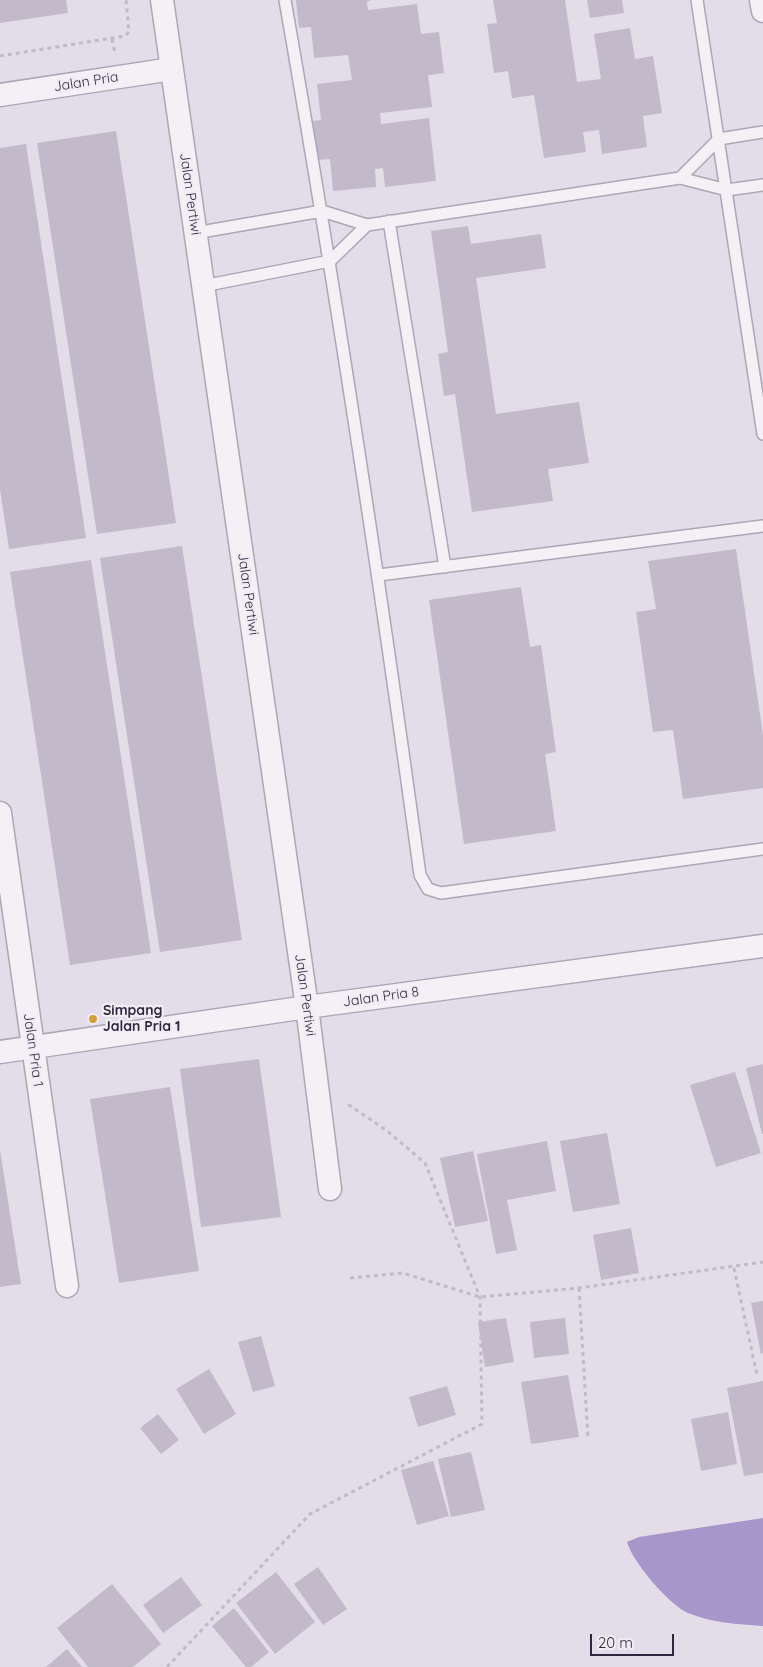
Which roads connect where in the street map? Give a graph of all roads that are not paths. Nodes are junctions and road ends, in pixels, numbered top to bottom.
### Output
1 (162, 0) edge
2 (285, 0) edge
3 (698, 0) edge
4 (761, 0) edge
5 (763, 11) edge
6 (172, 69) junction
7 (0, 95) edge
8 (763, 132) edge
9 (719, 139) junction
10 (680, 178) junction
11 (763, 186) edge
12 (727, 190) junction
13 (322, 211) junction
14 (389, 221) junction
15 (367, 225) junction
16 (195, 233) junction
17 (330, 260) junction
18 (204, 286) junction
19 (763, 434) edge
20 (763, 526) edge
21 (445, 567) junction
22 (379, 575) junction
23 (0, 813) edge
24 (763, 849) edge
25 (763, 946) edge
26 (307, 1007) junction
27 (33, 1047) junction
28 (0, 1052) edge
29 (330, 1189) dead end
30 (66, 1286) dead end

1 - 6 street, Jalan Pertiwi
2 - 13 lane
3 - 9 lane
4 - 5 street
6 - 7 street, Jalan Pria
6 - 16 street, Jalan Pertiwi
8 - 9 lane
9 - 10 lane
9 - 12 lane
10 - 12 lane
10 - 14 lane
11 - 12 lane
12 - 19 lane
13 - 15 lane
13 - 16 lane
13 - 17 lane
14 - 15 lane
14 - 21 lane
15 - 17 lane
16 - 18 street, Jalan Pertiwi
17 - 18 lane
17 - 22 lane
18 - 26 street, Jalan Pertiwi
20 - 21 lane
21 - 22 lane
22 - 24 lane
23 - 27 street, Jalan Pria 1
25 - 26 street, Jalan Pria 8
26 - 27 street, Jalan Pria 8
26 - 29 street, Jalan Pertiwi
27 - 28 street, Jalan Pria 8
27 - 30 street, Jalan Pria 1

